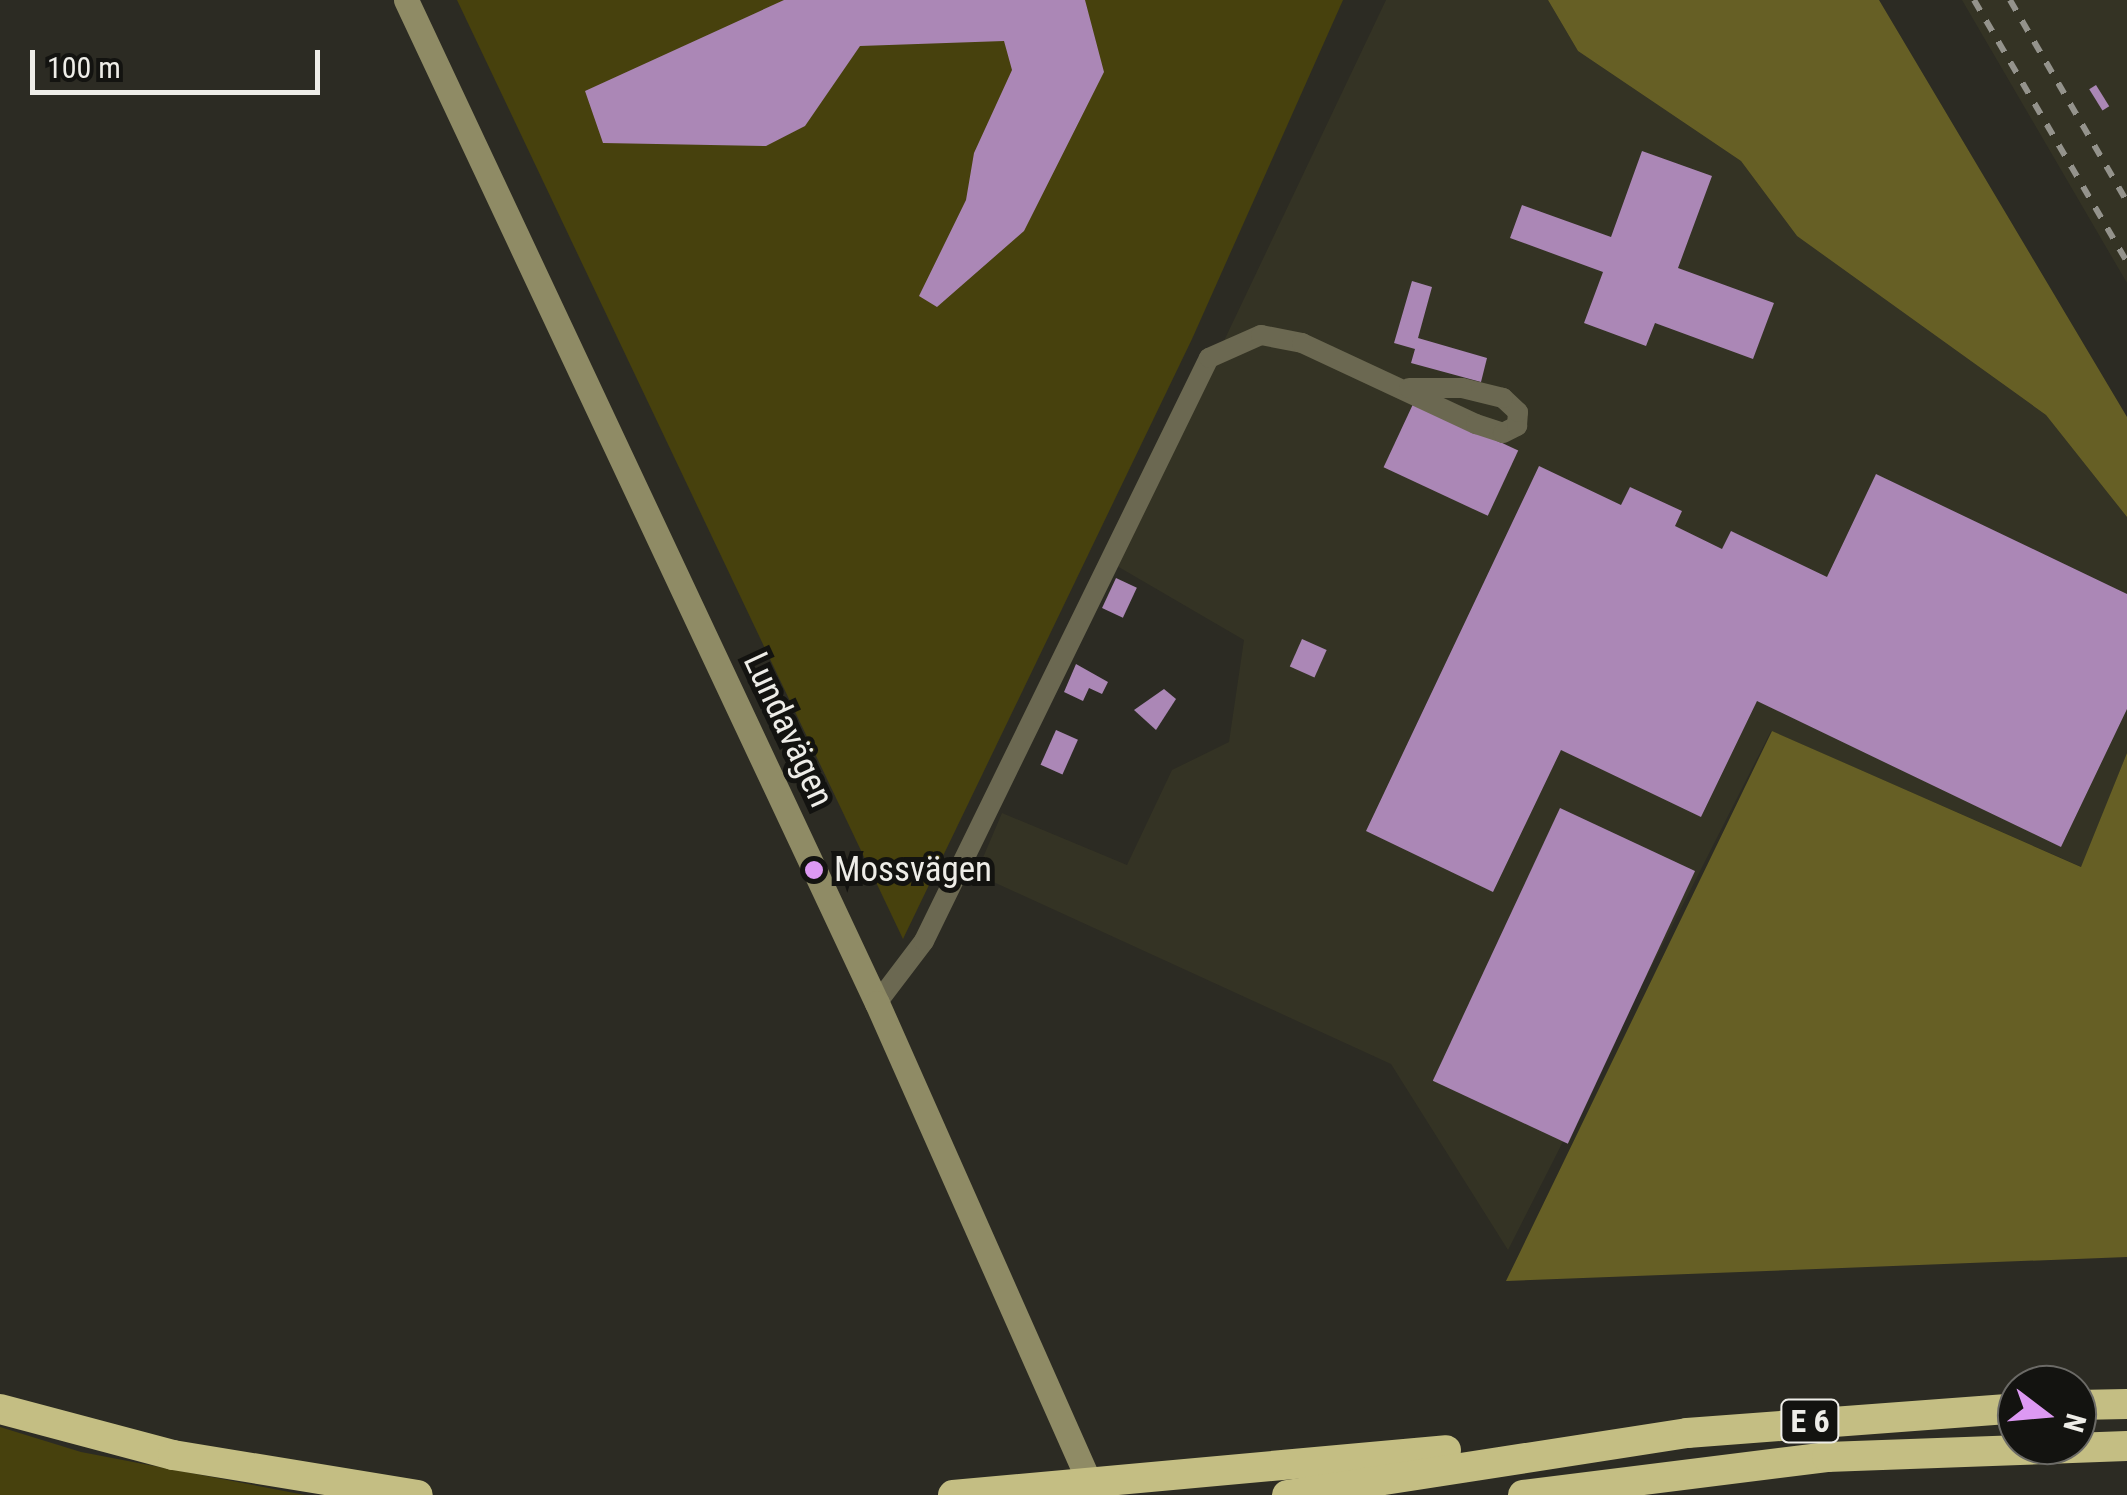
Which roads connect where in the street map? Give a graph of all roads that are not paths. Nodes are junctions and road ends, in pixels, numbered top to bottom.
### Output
1 (406, 0) edge
2 (1409, 388) dead end
3 (877, 1004) junction
4 (2127, 1404) edge
5 (2097, 1405) edge
6 (0, 1409) edge
7 (1997, 1410) edge
8 (1604, 1444) junction
9 (2127, 1446) edge
10 (418, 1495) edge
11 (953, 1495) edge
12 (1095, 1495) edge
13 (1286, 1495) edge
14 (1523, 1495) edge

1 - 3 main road, Lundavägen
2 - 3 street
3 - 12 main road, Lundavägen
4 - 5 highway
6 - 10 highway
7 - 8 highway, E 6
8 - 11 highway
8 - 13 highway, E 6
9 - 14 highway, E 6

